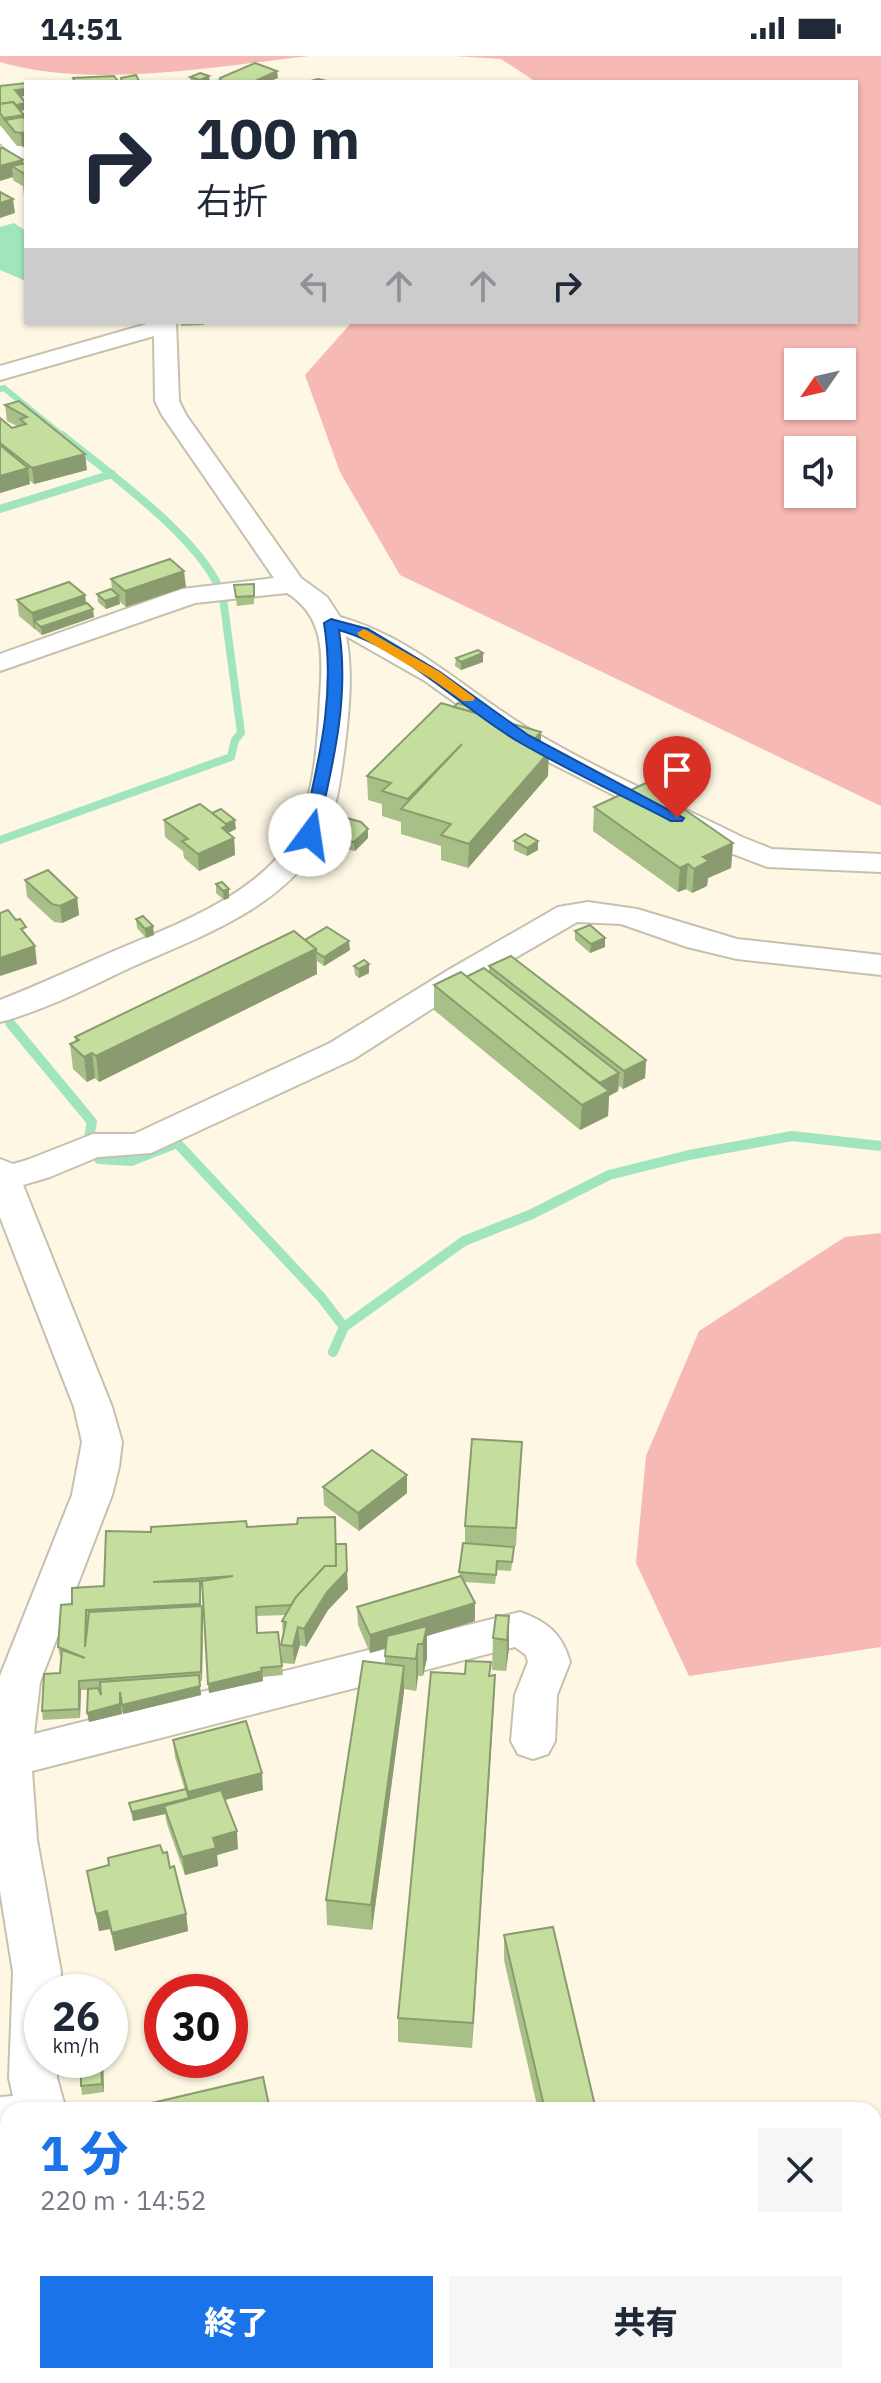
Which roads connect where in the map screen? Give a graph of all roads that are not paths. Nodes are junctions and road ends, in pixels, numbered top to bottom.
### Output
1 (0, 132) edge
2 (24, 156) edge
3 (165, 324) edge
4 (0, 373) edge
5 (292, 584) junction
6 (331, 623) junction
7 (0, 663) edge
8 (881, 863) edge
9 (881, 965) edge
10 (0, 1012) edge
11 (2, 1174) edge
12 (533, 1741) dead end
13 (9, 1759) junction
14 (7, 1842) edge
15 (24, 2102) edge

1 - 2 street
3 - 4 street
3 - 5 street
5 - 6 street
5 - 7 street
6 - 8 street
6 - 10 street
9 - 11 street
11 - 13 street
12 - 13 street
13 - 14 street
14 - 15 street

